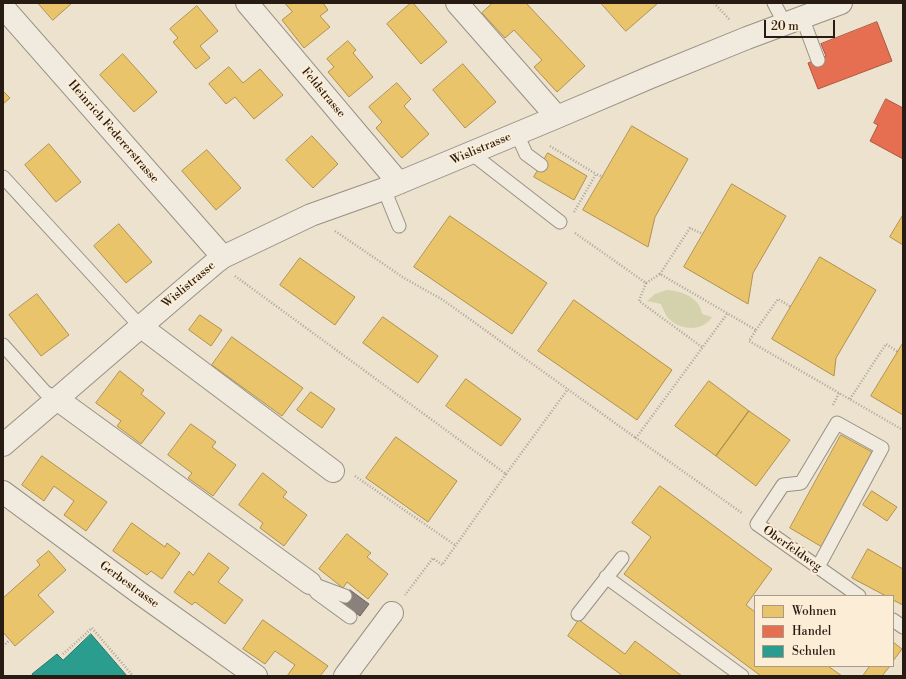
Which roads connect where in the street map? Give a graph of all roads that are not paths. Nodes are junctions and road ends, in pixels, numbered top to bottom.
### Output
1 (247, 3) edge
2 (457, 3) edge
3 (774, 3) edge
4 (841, 3) edge
5 (3, 7) edge
6 (794, 21) junction
7 (818, 60) dead end
8 (557, 117) junction
9 (527, 130) junction
10 (471, 153) junction
11 (541, 165) dead end
12 (3, 177) edge
13 (392, 186) junction
14 (563, 224) road end
15 (399, 226) dead end
16 (227, 265) junction
17 (140, 326) junction
18 (3, 345) edge
19 (57, 399) junction
20 (3, 445) edge
21 (333, 471) road end
22 (3, 492) edge
23 (622, 558) dead end
24 (818, 567) junction
25 (606, 578) junction
26 (310, 583) junction
27 (858, 595) edge
28 (345, 596) dead end
29 (392, 613) road end
30 (578, 614) dead end
31 (350, 617) dead end
32 (894, 621) edge
33 (903, 627) edge
34 (256, 676) edge
35 (345, 676) edge
36 (742, 676) edge

1 - 13 street, Feldstrasse
2 - 8 street
3 - 6 lane
4 - 6 street, Wislistrasse
5 - 16 street, Heinrich Federerstrasse
6 - 7 lane
6 - 8 street, Wislistrasse
8 - 9 street, Wislistrasse
9 - 10 street, Wislistrasse
9 - 11 lane
10 - 13 street, Wislistrasse
10 - 14 lane
12 - 17 lane
13 - 15 lane
13 - 16 street, Wislistrasse
16 - 17 street, Wislistrasse
17 - 19 street, Wislistrasse
17 - 21 street
18 - 19 lane
19 - 20 street, Wislistrasse
19 - 26 street
22 - 34 street, Gerbestrasse
23 - 25 lane
24 - 24 lane, Oberfeldweg
24 - 27 lane, Oberfeldweg
25 - 30 lane
25 - 36 lane
26 - 28 lane
26 - 31 lane
29 - 35 street
32 - 33 lane

